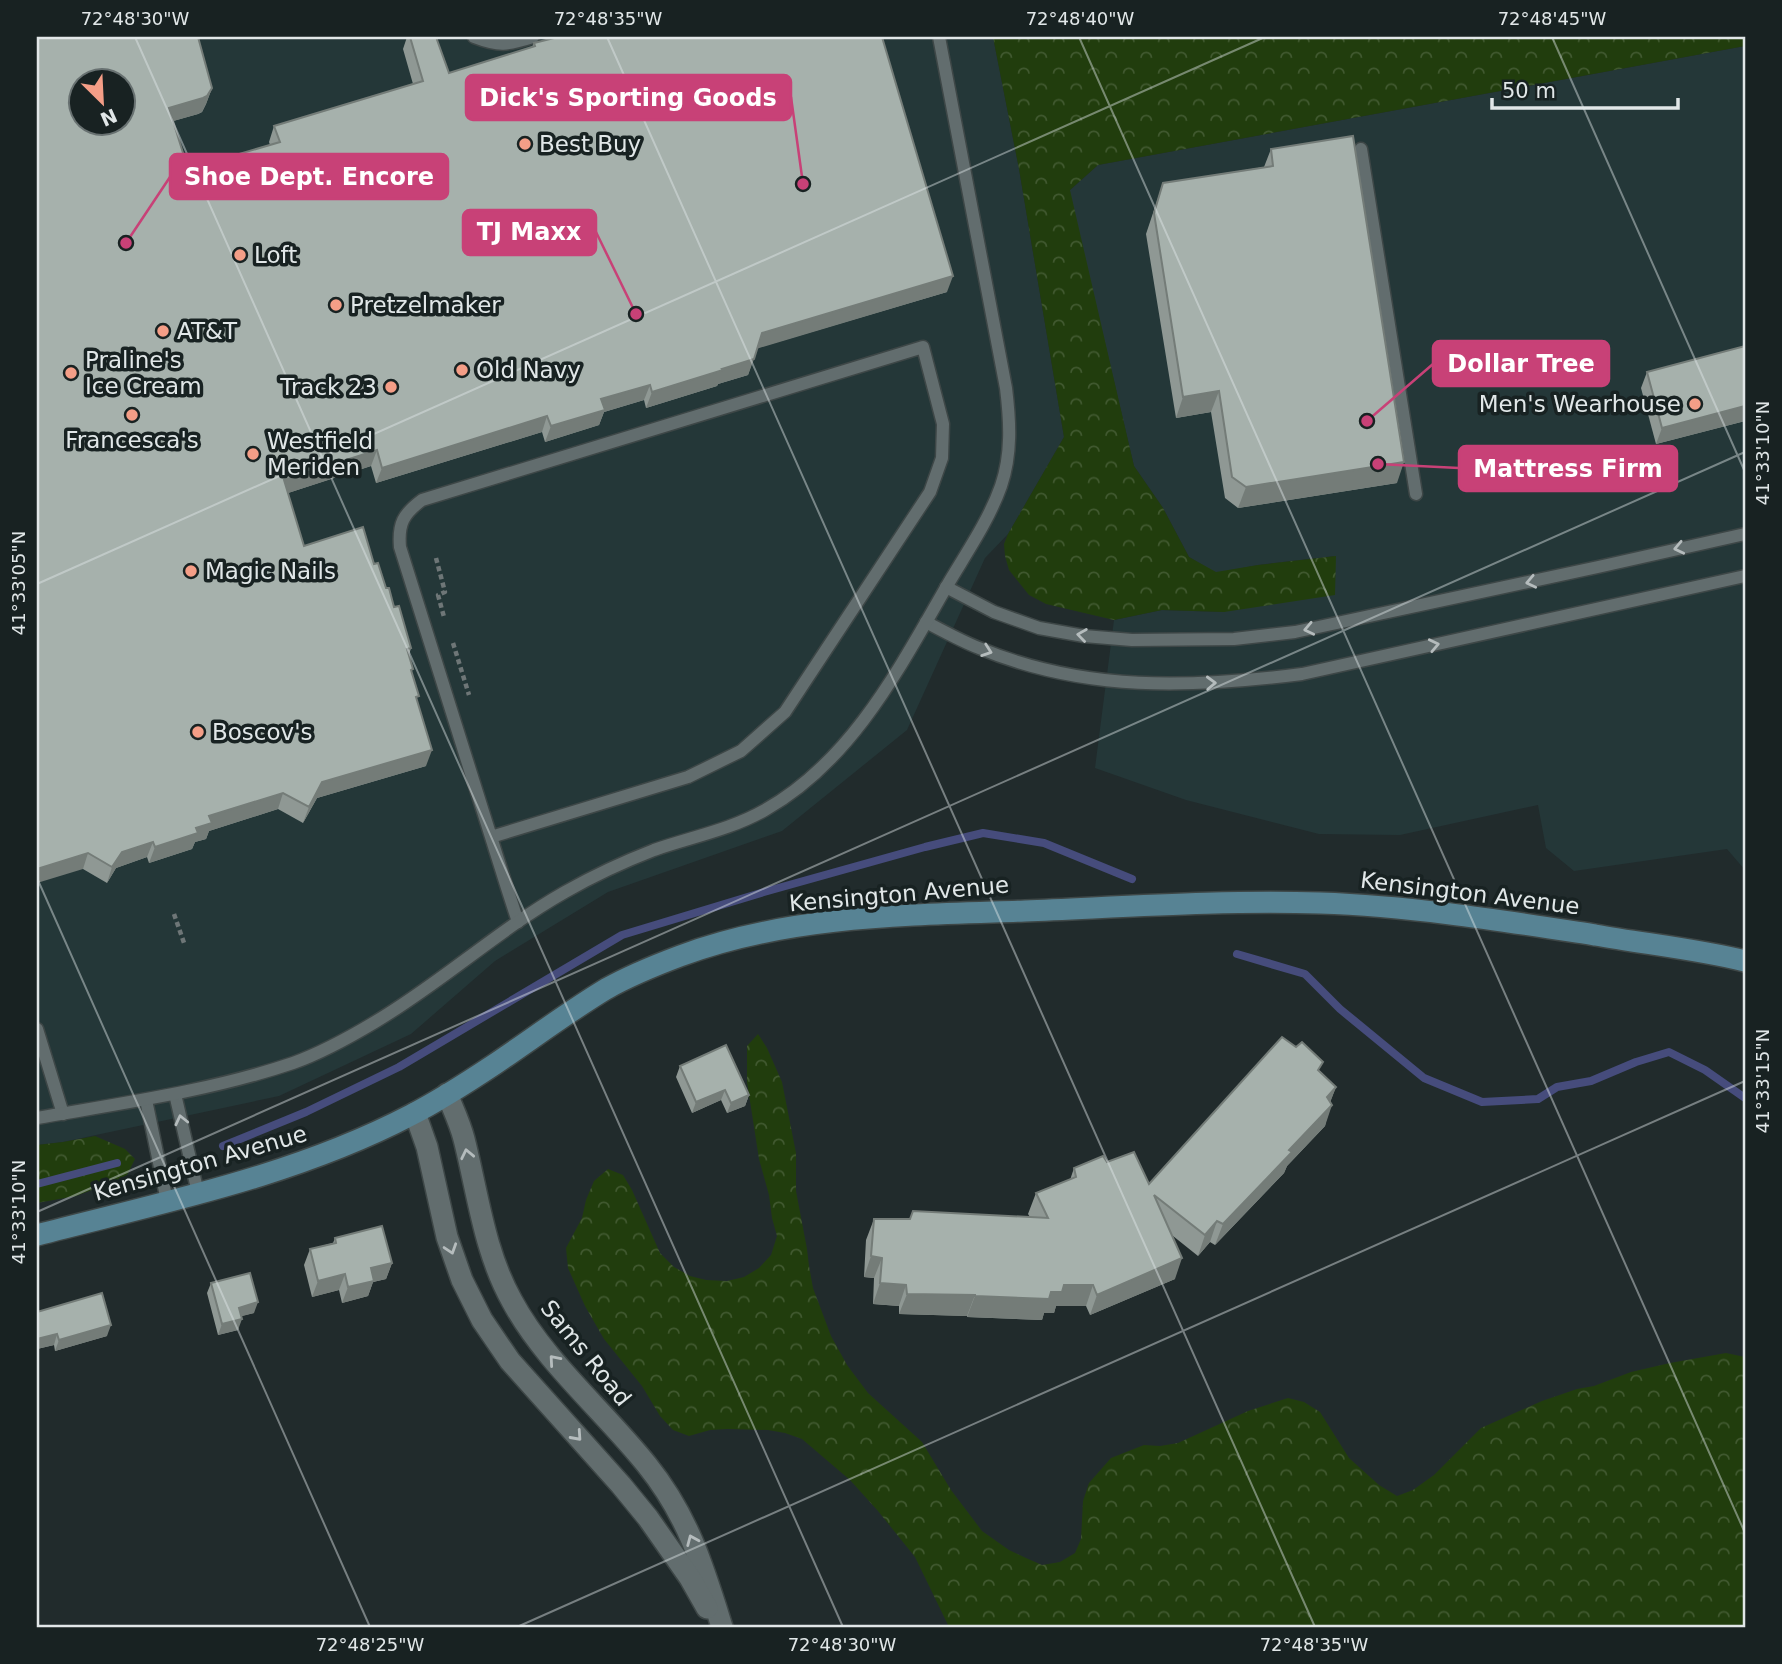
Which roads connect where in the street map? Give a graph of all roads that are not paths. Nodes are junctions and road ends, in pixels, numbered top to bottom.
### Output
1 (474, 37) edge
2 (533, 37) edge
3 (939, 37) edge
4 (1361, 149) dead end
5 (1416, 494) dead end
6 (1745, 534) edge
7 (1745, 576) edge
8 (946, 587) junction
9 (926, 622) junction
10 (491, 837) junction
11 (518, 922) junction
12 (1745, 961) edge
13 (37, 1029) edge
14 (174, 1094) junction
15 (447, 1094) junction
16 (146, 1100) junction
17 (415, 1112) junction
18 (63, 1114) junction
19 (37, 1118) edge
20 (198, 1193) junction
21 (167, 1201) junction
22 (37, 1235) edge
23 (720, 1627) edge

1 - 2 lane
3 - 8 lane
4 - 5 lane
6 -> 8 lane
9 -> 7 lane
8 - 9 lane
9 - 11 lane
10 - 10 lane
10 - 11 lane
11 - 14 lane
12 - 15 main road, Kensington Avenue
13 - 18 lane
14 - 16 lane
20 -> 14 lane
15 - 17 main road, Kensington Avenue
23 -> 15 street, Sams Road
16 - 18 lane
16 - 21 lane
17 - 20 main road, Kensington Avenue
17 -> 23 street, Sams Road
18 - 19 lane
20 - 21 main road, Kensington Avenue
21 - 22 main road, Kensington Avenue

